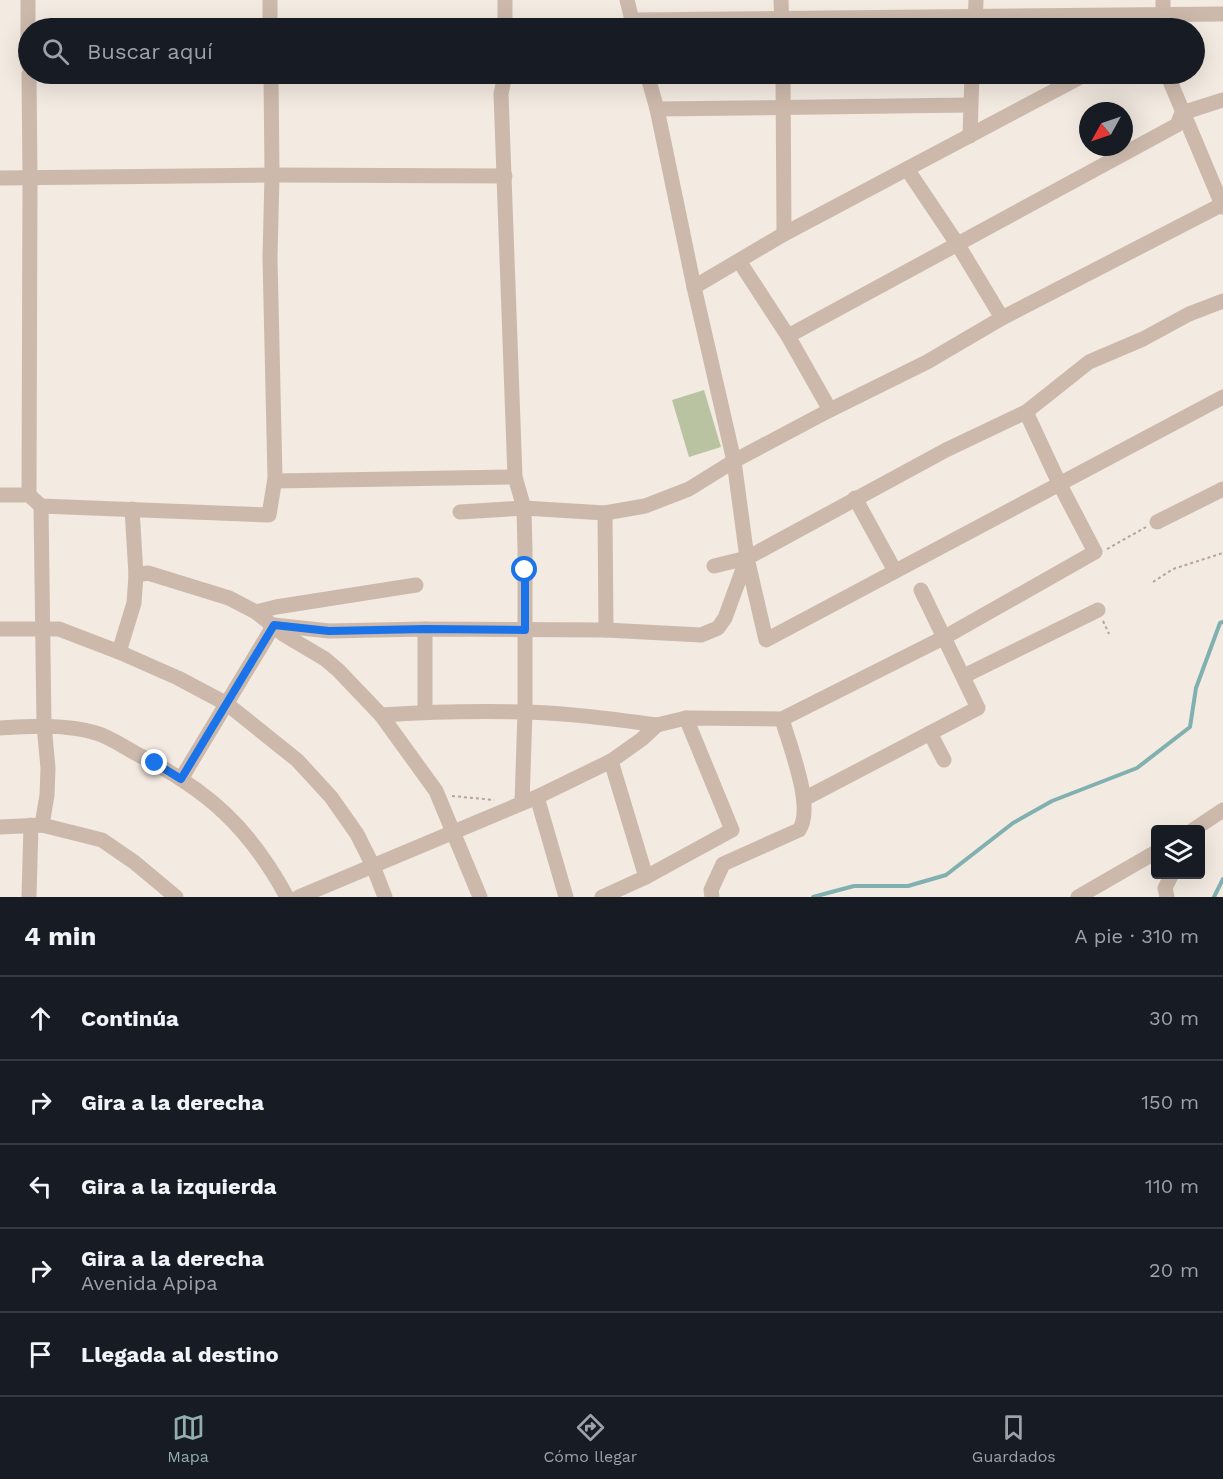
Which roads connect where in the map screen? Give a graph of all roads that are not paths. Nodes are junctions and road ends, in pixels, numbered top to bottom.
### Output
1 (28, 0) edge
2 (270, 0) edge
3 (505, 0) edge
4 (627, 0) edge
5 (781, 0) edge
6 (1163, 0) edge
7 (1223, 14) edge
8 (976, 15) edge
9 (28, 18) edge
10 (270, 18) edge
11 (505, 18) edge
12 (632, 18) edge
13 (781, 18) edge
14 (911, 18) edge
15 (1055, 18) edge
16 (1161, 18) edge
17 (1192, 18) edge
18 (29, 84) edge
19 (271, 84) edge
20 (503, 84) edge
21 (650, 84) edge
22 (784, 84) edge
23 (971, 84) edge
24 (1067, 84) edge
25 (1171, 84) edge
26 (1223, 100) edge
27 (970, 105) junction
28 (785, 106) junction
29 (657, 110) junction
30 (1182, 113) junction
31 (970, 136) junction
32 (907, 169) junction
33 (272, 175) junction
34 (505, 176) junction
35 (0, 178) edge
36 (30, 178) junction
37 (1223, 205) edge
38 (784, 234) junction
39 (958, 245) junction
40 (739, 261) junction
41 (694, 287) junction
42 (1223, 301) edge
43 (1002, 318) junction
44 (788, 336) junction
45 (1223, 397) edge
46 (830, 410) junction
47 (1026, 412) junction
48 (734, 461) junction
49 (515, 477) junction
50 (275, 481) junction
51 (1059, 483) junction
52 (1223, 489) edge
53 (0, 495) edge
54 (29, 495) junction
55 (855, 498) junction
56 (41, 506) junction
57 (524, 508) junction
58 (132, 509) junction
59 (460, 512) dead end
60 (605, 513) junction
61 (1157, 522) road end
62 (747, 558) junction
63 (714, 566) dead end
64 (894, 571) junction
65 (136, 575) junction
66 (416, 585) dead end
67 (921, 590) dead end
68 (1098, 610) dead end
69 (256, 612) junction
70 (274, 625) junction
71 (44, 628) junction
72 (0, 629) edge
73 (425, 629) junction
74 (525, 630) junction
75 (606, 630) junction
76 (945, 637) junction
77 (119, 652) junction
78 (964, 676) junction
79 (227, 704) junction
80 (426, 712) junction
81 (525, 712) junction
82 (381, 715) junction
83 (686, 718) junction
84 (782, 719) junction
85 (44, 725) junction
86 (657, 725) junction
87 (0, 728) edge
88 (930, 733) junction
89 (944, 760) dead end
90 (611, 761) junction
91 (181, 779) junction
92 (537, 797) junction
93 (804, 799) junction
94 (522, 803) junction
95 (1223, 810) edge
96 (37, 825) junction
97 (1200, 825) edge
98 (0, 827) edge
99 (454, 833) junction
100 (1151, 854) edge
101 (374, 866) junction
102 (646, 877) junction
103 (1170, 879) edge
104 (29, 897) edge
105 (176, 897) edge
106 (287, 897) edge
107 (299, 897) edge
108 (385, 897) edge
109 (480, 897) edge
110 (566, 897) edge
111 (602, 897) edge
112 (712, 897) edge
113 (1078, 897) edge
114 (1167, 897) edge

1 - 9 street
2 - 10 street
3 - 11 street
4 - 12 street
5 - 13 street
6 - 16 street
7 - 17 street
8 - 14 street
8 - 15 street
18 - 36 street
19 - 33 street
20 - 34 street
21 - 29 street
22 - 28 street
23 - 27 street
24 - 31 street
25 - 30 street
26 - 30 street
27 - 28 street
27 - 31 street
28 - 29 street
28 - 38 street
29 - 41 street
30 - 37 street
30 - 39 street
31 - 32 street
32 - 38 street
32 - 39 street
33 - 34 street
33 - 36 street
33 - 50 street
34 - 49 street
35 - 36 street
36 - 54 street
37 - 43 street
38 - 40 street
39 - 43 street
39 - 44 street
40 - 41 street
40 - 44 street
41 - 48 street
42 - 47 street
43 - 46 street
44 - 46 street
45 - 51 street
46 - 48 street
47 - 51 street
47 - 55 street
48 - 60 street
48 - 62 street
49 - 50 street
49 - 57 street
50 - 58 street
51 - 64 street
51 - 76 street
52 - 61 street
53 - 54 street
54 - 56 street
55 - 62 street
55 - 64 street
56 - 58 street
56 - 71 street
57 - 59 street
57 - 60 street
57 - 74 street
58 - 65 street
60 - 75 street
62 - 63 street
62 - 64 street
62 - 75 street
65 - 69 street
65 - 77 street
66 - 69 street
67 - 76 street
68 - 78 street
69 - 70 street
70 - 73 street
70 - 79 street
70 - 82 street
71 - 72 street
71 - 77 street
71 - 85 street
73 - 74 street
73 - 80 street
74 - 75 street
74 - 81 street
76 - 78 street
76 - 84 street
77 - 79 street
78 - 88 street
79 - 91 street
79 - 101 street
80 - 81 street
80 - 82 street
81 - 86 street
81 - 94 street
82 - 99 street
83 - 84 street
83 - 86 street
83 - 102 street
84 - 93 street
85 - 87 street
85 - 91 street
85 - 96 street
86 - 90 street
88 - 89 street
88 - 93 street
90 - 92 street
90 - 102 street
91 - 106 street
92 - 94 street
92 - 110 street
93 - 112 street
94 - 99 street
95 - 97 street
96 - 98 street
96 - 104 street
96 - 105 street
99 - 101 street
99 - 109 street
100 - 113 street
101 - 107 street
101 - 108 street
102 - 111 street
103 - 114 street

